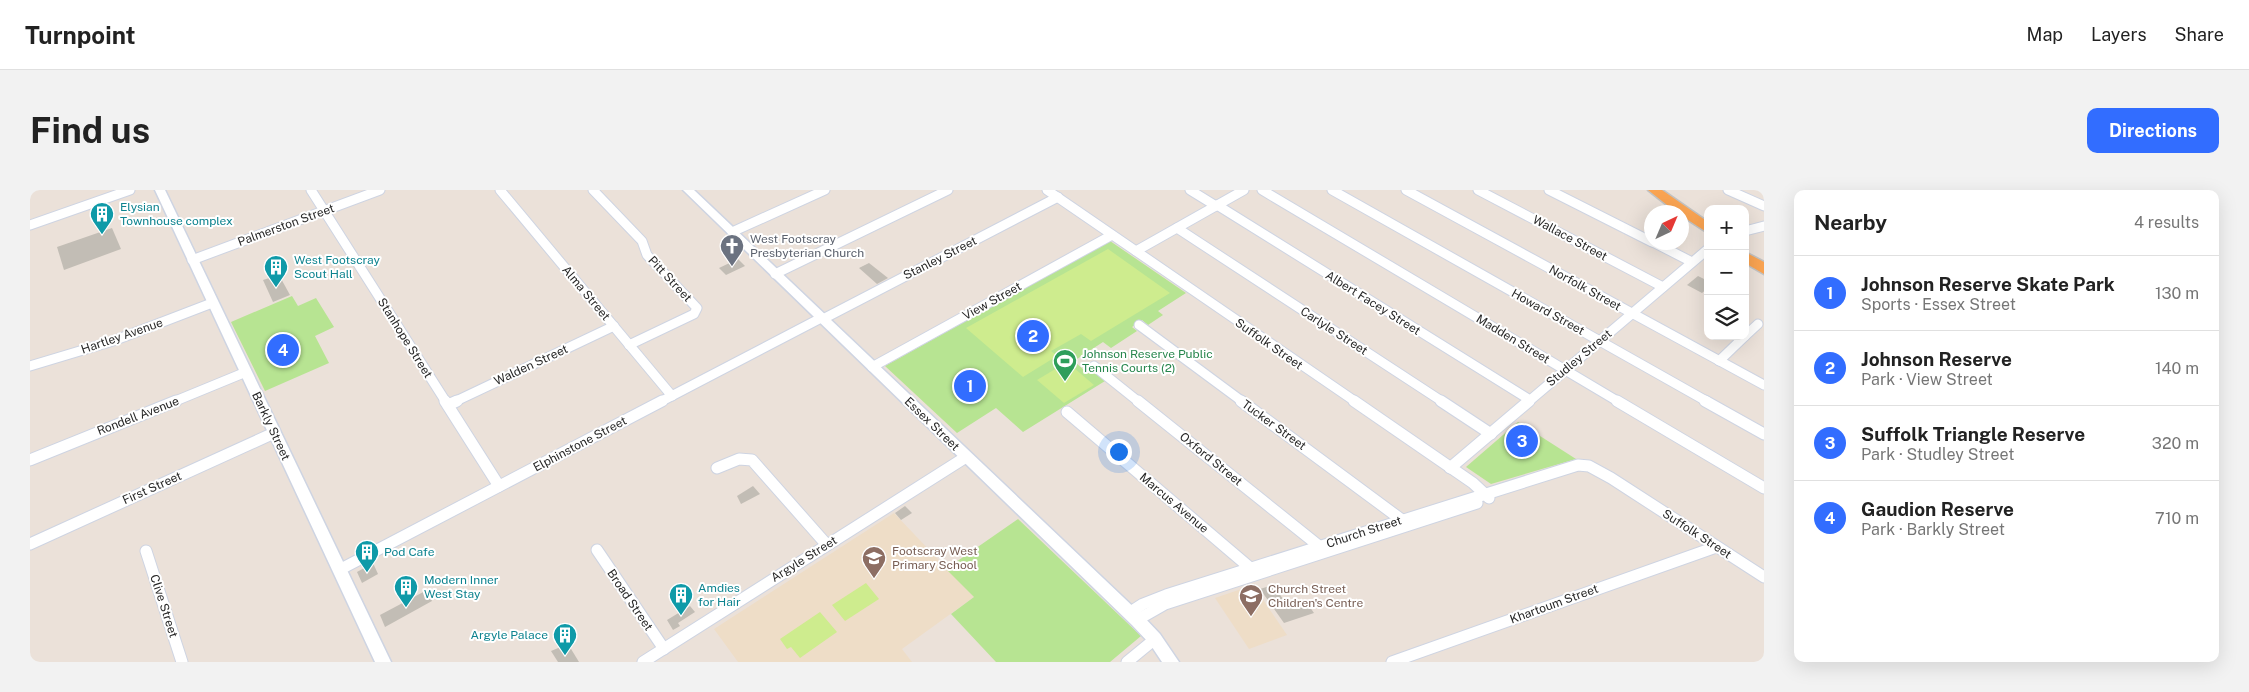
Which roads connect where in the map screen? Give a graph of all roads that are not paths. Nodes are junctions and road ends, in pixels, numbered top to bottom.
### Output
1 (130, 190) edge
2 (160, 190) edge
3 (311, 190) edge
4 (380, 190) edge
5 (500, 190) edge
6 (594, 190) edge
7 (825, 190) edge
8 (948, 190) edge
9 (1047, 190) edge
10 (1190, 190) edge
11 (1244, 190) edge
12 (1262, 190) edge
13 (1332, 190) edge
14 (1406, 190) edge
15 (1478, 190) edge
16 (1549, 190) edge
17 (1654, 190) edge
18 (1728, 190) edge
19 (693, 191) edge
20 (1058, 197) junction
21 (1216, 206) junction
22 (1764, 206) edge
23 (324, 211) junction
24 (30, 225) edge
25 (1704, 226) edge
26 (1764, 226) edge
27 (1177, 228) junction
28 (1749, 230) edge
29 (732, 232) junction
30 (1112, 235) junction
31 (1644, 238) edge
32 (1668, 250) edge
33 (1707, 250) edge
34 (1136, 251) junction
35 (1749, 259) edge
36 (192, 260) junction
37 (1692, 262) junction
38 (1764, 269) edge
39 (775, 274) junction
40 (1663, 287) junction
41 (212, 303) junction
42 (1632, 313) junction
43 (822, 318) junction
44 (1758, 324) dead end
45 (1139, 325) dead end
46 (614, 326) junction
47 (1749, 332) edge
48 (1741, 340) edge
49 (1600, 341) junction
50 (629, 345) junction
51 (1719, 361) junction
52 (30, 366) edge
53 (1094, 366) dead end
54 (872, 367) junction
55 (1565, 370) junction
56 (246, 372) junction
57 (1764, 385) edge
58 (672, 396) junction
59 (1530, 400) junction
60 (448, 405) junction
61 (1067, 412) dead end
62 (274, 433) junction
63 (1490, 434) junction
64 (1764, 434) edge
65 (966, 457) junction
66 (30, 460) edge
67 (717, 468) dead end
68 (1450, 468) junction
69 (1599, 472) joint
70 (499, 486) junction
71 (1764, 488) edge
72 (1488, 496) junction
73 (1406, 522) junction
74 (30, 544) edge
75 (827, 545) junction
76 (1716, 547) junction
77 (1323, 549) junction
78 (597, 550) dead end
79 (146, 551) dead end
80 (339, 570) junction
81 (1255, 571) junction
82 (1764, 577) edge
83 (1133, 616) junction
84 (1155, 639) junction
85 (664, 649) junction
86 (182, 662) edge
87 (383, 662) edge
88 (643, 662) edge
89 (1127, 662) edge
90 (1171, 662) edge
91 (1392, 662) edge

1 - 24 street
2 - 36 street, Barkly Street
3 - 23 street, Stanhope Street
4 - 23 street, Palmerston Street
5 - 46 street, Alma Street
6 - 50 street, Pitt Street
7 - 29 street
8 - 39 street
9 - 20 street, Suffolk Street
10 - 21 street, Albert Facey Street
11 - 21 street
12 - 55 street, Madden Street
13 - 49 street, Howard Street
14 - 42 street, Norfolk Street
15 - 40 street, Wallace Street
16 - 31 street
17 - 25 highway
18 - 22 street
19 - 29 street, Essex Street
20 - 30 street, Suffolk Street
20 - 43 street, Stanley Street
21 - 27 street
21 - 59 street, Albert Facey Street
23 - 36 street, Palmerston Street
23 - 60 street, Stanhope Street
26 - 28 street
27 - 34 street
27 - 63 street, Carlyle Street
29 - 39 street, Essex Street
30 - 34 street, Suffolk Street
30 - 54 street, View Street
32 - 37 street
33 - 37 street, Studley Street
34 - 68 street, Suffolk Street
35 - 38 highway
36 - 41 street, Barkly Street
37 - 40 street, Studley Street
39 - 43 street, Essex Street
40 - 42 street, Studley Street
41 - 52 street, Hartley Avenue
41 - 56 street, Barkly Street
42 - 49 street, Studley Street
42 - 51 street, Norfolk Street
43 - 54 street, Essex Street
43 - 58 street, Elphinstone Street
44 - 47 street
45 - 73 street, Tucker Street
46 - 50 street, Alma Street
46 - 60 street, Walden Street
48 - 51 street
49 - 55 street, Studley Street
49 - 64 street, Howard Street
50 - 58 street, Alma Street
51 - 57 street, Norfolk Street
53 - 77 street, Oxford Street
54 - 65 street, Essex Street
55 - 59 street, Studley Street
55 - 71 street, Madden Street
56 - 62 street, Barkly Street
56 - 66 street, Rondell Avenue
58 - 70 street, Elphinstone Street
59 - 63 street, Studley Street
60 - 70 street, Stanhope Street
61 - 81 street, Marcus Avenue
62 - 74 street, First Street
62 - 80 street, Barkly Street
63 - 68 street, Studley Street
65 - 75 street, Argyle Street
65 - 83 street, Essex Street
67 - 75 street
68 - 72 street, Suffolk Street
69 - 72 street, Church Street
69 - 76 street, Suffolk Street
70 - 80 street, Elphinstone Street
72 - 73 street, Church Street
73 - 77 street, Church Street
75 - 85 street, Argyle Street
76 - 82 street, Suffolk Street
76 - 91 street, Khartoum Street
77 - 81 street, Church Street
78 - 85 street, Broad Street
79 - 86 street, Clive Street
80 - 87 street, Barkly Street
81 - 83 street, Church Street
83 - 84 street, Essex Street
84 - 89 street
84 - 90 street, Essex Street
85 - 88 street, Argyle Street

